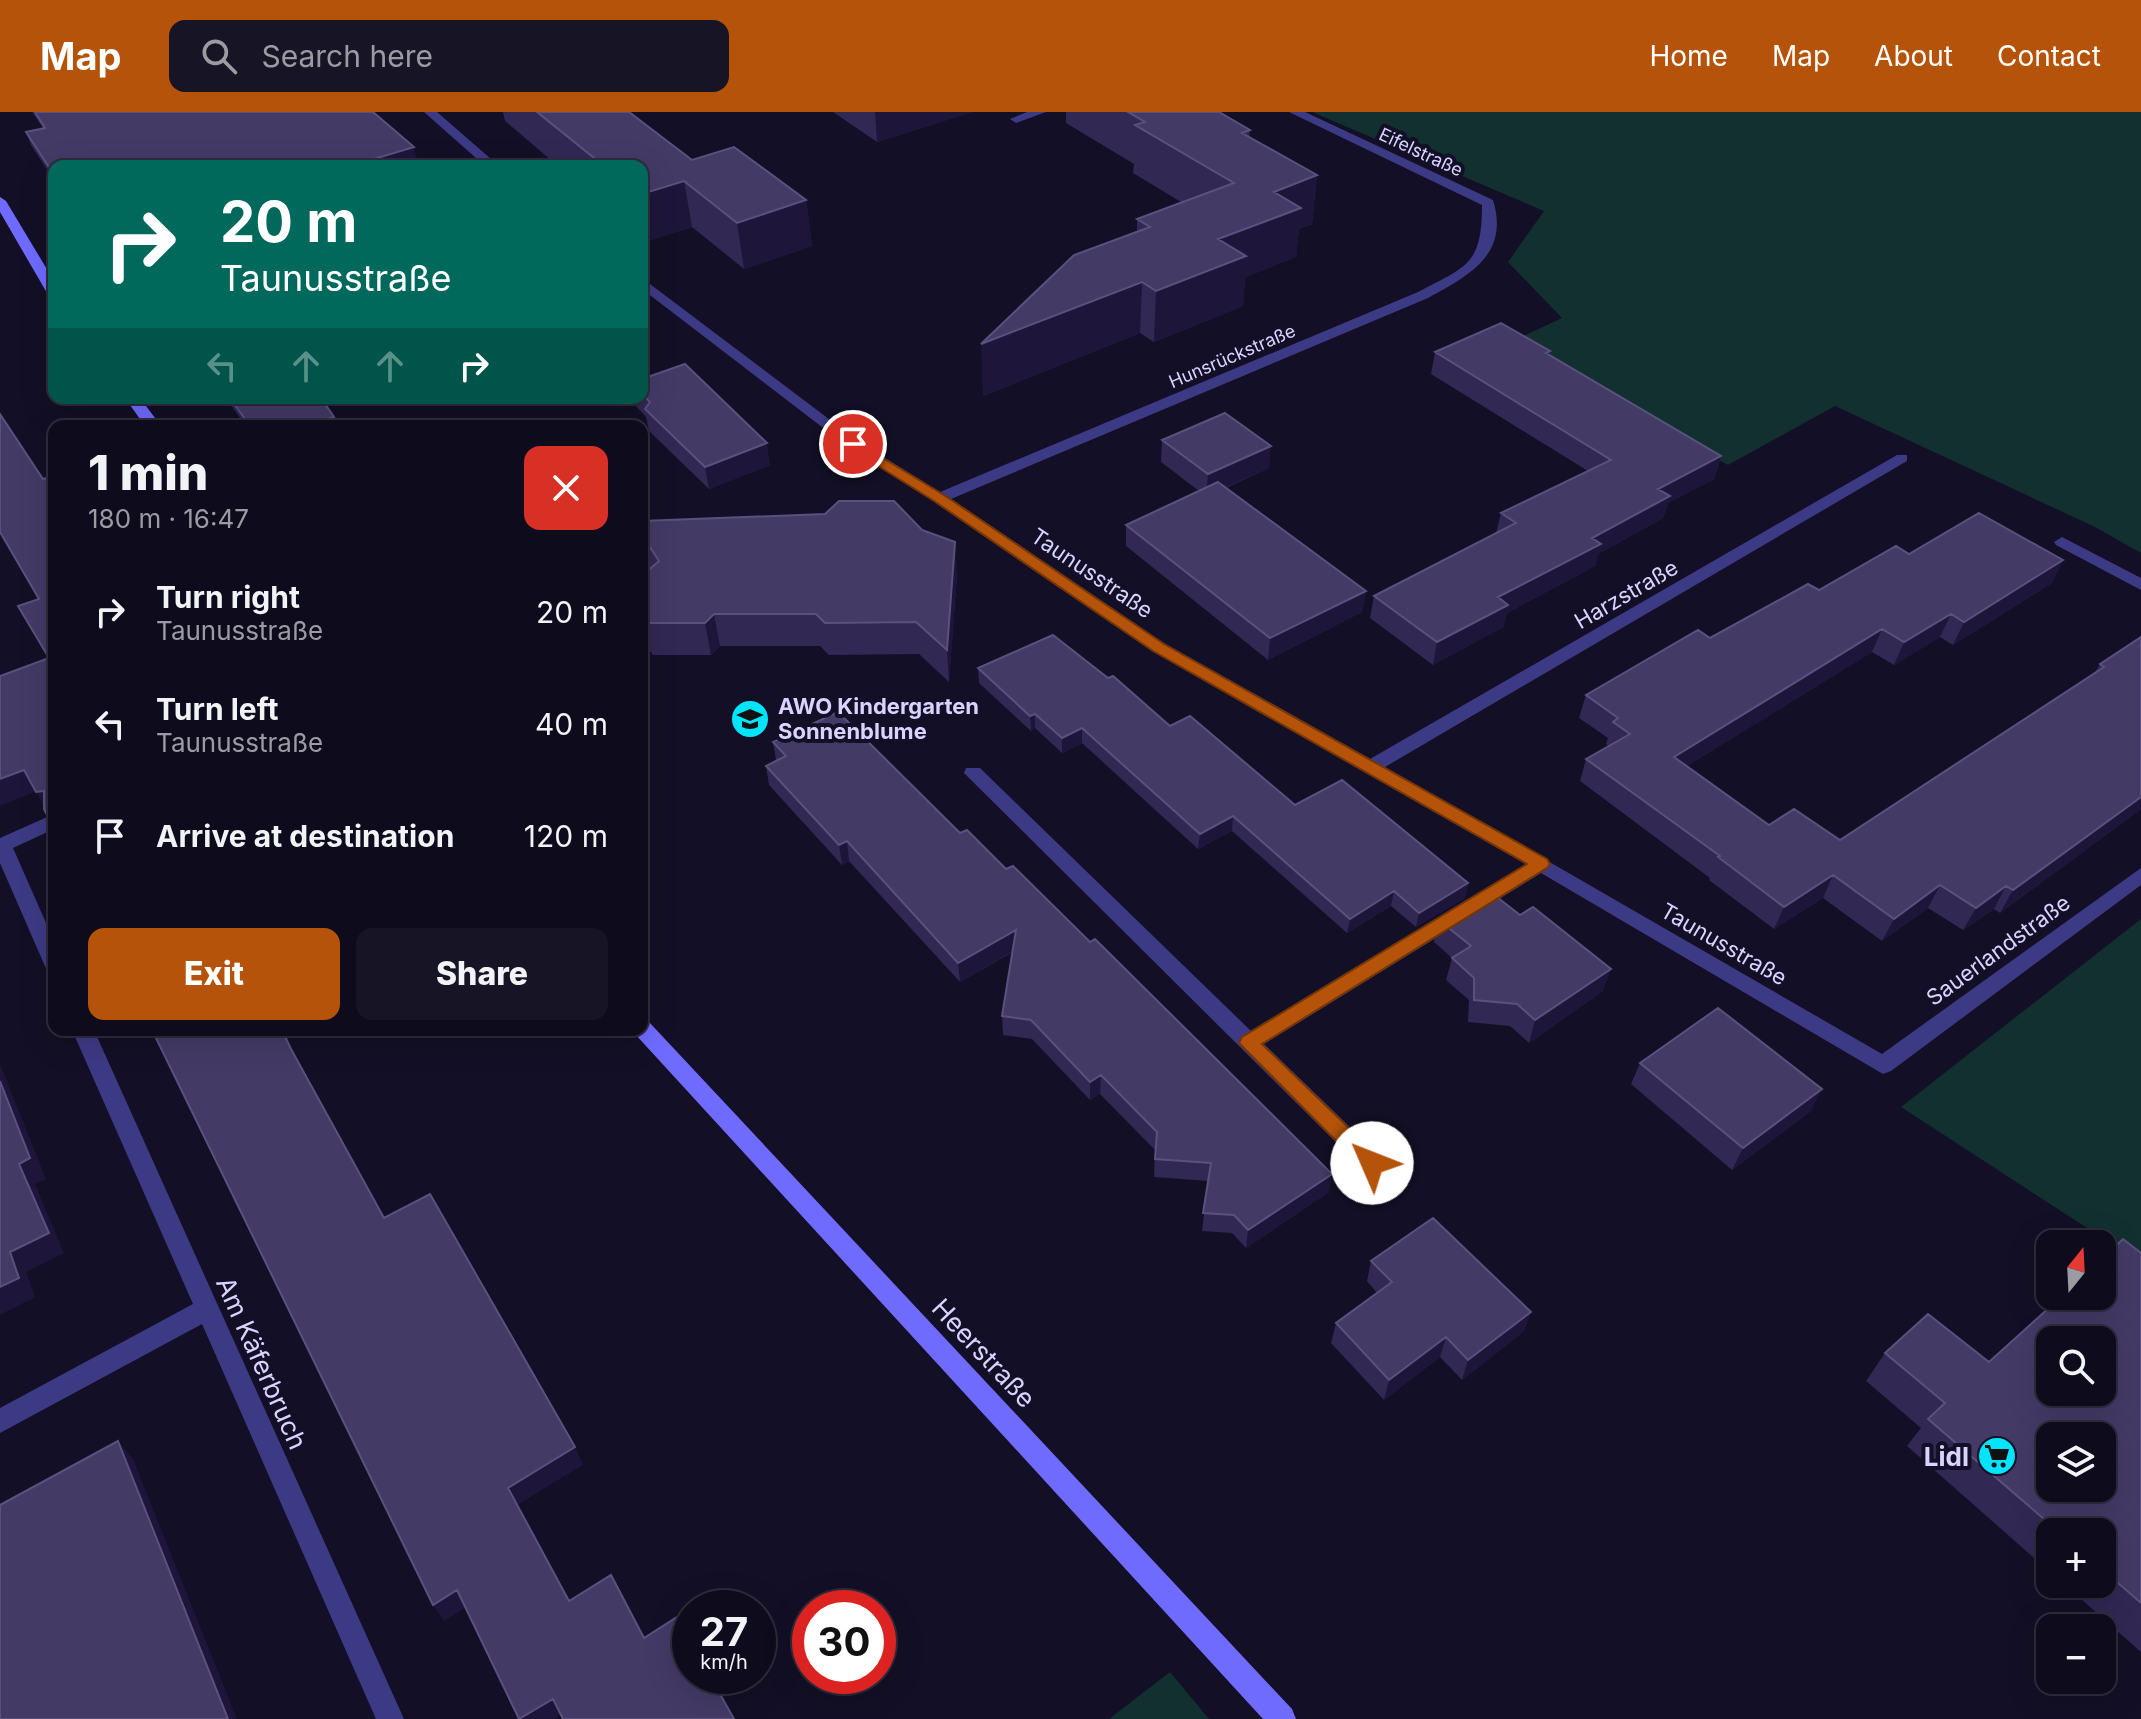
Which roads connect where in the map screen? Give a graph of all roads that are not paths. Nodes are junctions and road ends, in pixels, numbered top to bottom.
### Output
1 (430, 112) edge
2 (1040, 112) edge
3 (1295, 112) edge
4 (1016, 119) dead end
5 (486, 160) edge
6 (0, 201) edge
7 (1488, 203) joint
8 (48, 283) edge
9 (648, 287) edge
10 (1902, 458) dead end
11 (939, 498) junction
12 (2062, 542) dead end
13 (2141, 585) edge
14 (1371, 767) junction
15 (973, 773) dead end
16 (48, 824) edge
17 (1, 846) edge
18 (1541, 864) junction
19 (2141, 875) edge
20 (48, 951) edge
21 (648, 1034) edge
22 (86, 1036) edge
23 (1249, 1043) junction
24 (1883, 1065) joint
25 (1372, 1163) dead end
26 (205, 1310) junction
27 (0, 1421) edge
28 (390, 1719) edge
29 (1282, 1719) edge

1 - 5 street
2 - 4 street
3 - 7 street, Eifelstraße
6 - 8 main road
7 - 11 street, Hunsrückstraße
9 - 11 street, Taunusstraße
10 - 14 street, Harzstraße
11 - 14 street, Taunusstraße
12 - 13 street
14 - 18 street, Taunusstraße
15 - 23 street
16 - 17 street
17 - 20 street
18 - 23 street
18 - 24 street, Taunusstraße
19 - 24 street, Sauerlandstraße
21 - 29 main road, Heerstraße
22 - 26 street, Am Käferbruch
23 - 25 street
26 - 27 street
26 - 28 street, Am Käferbruch

